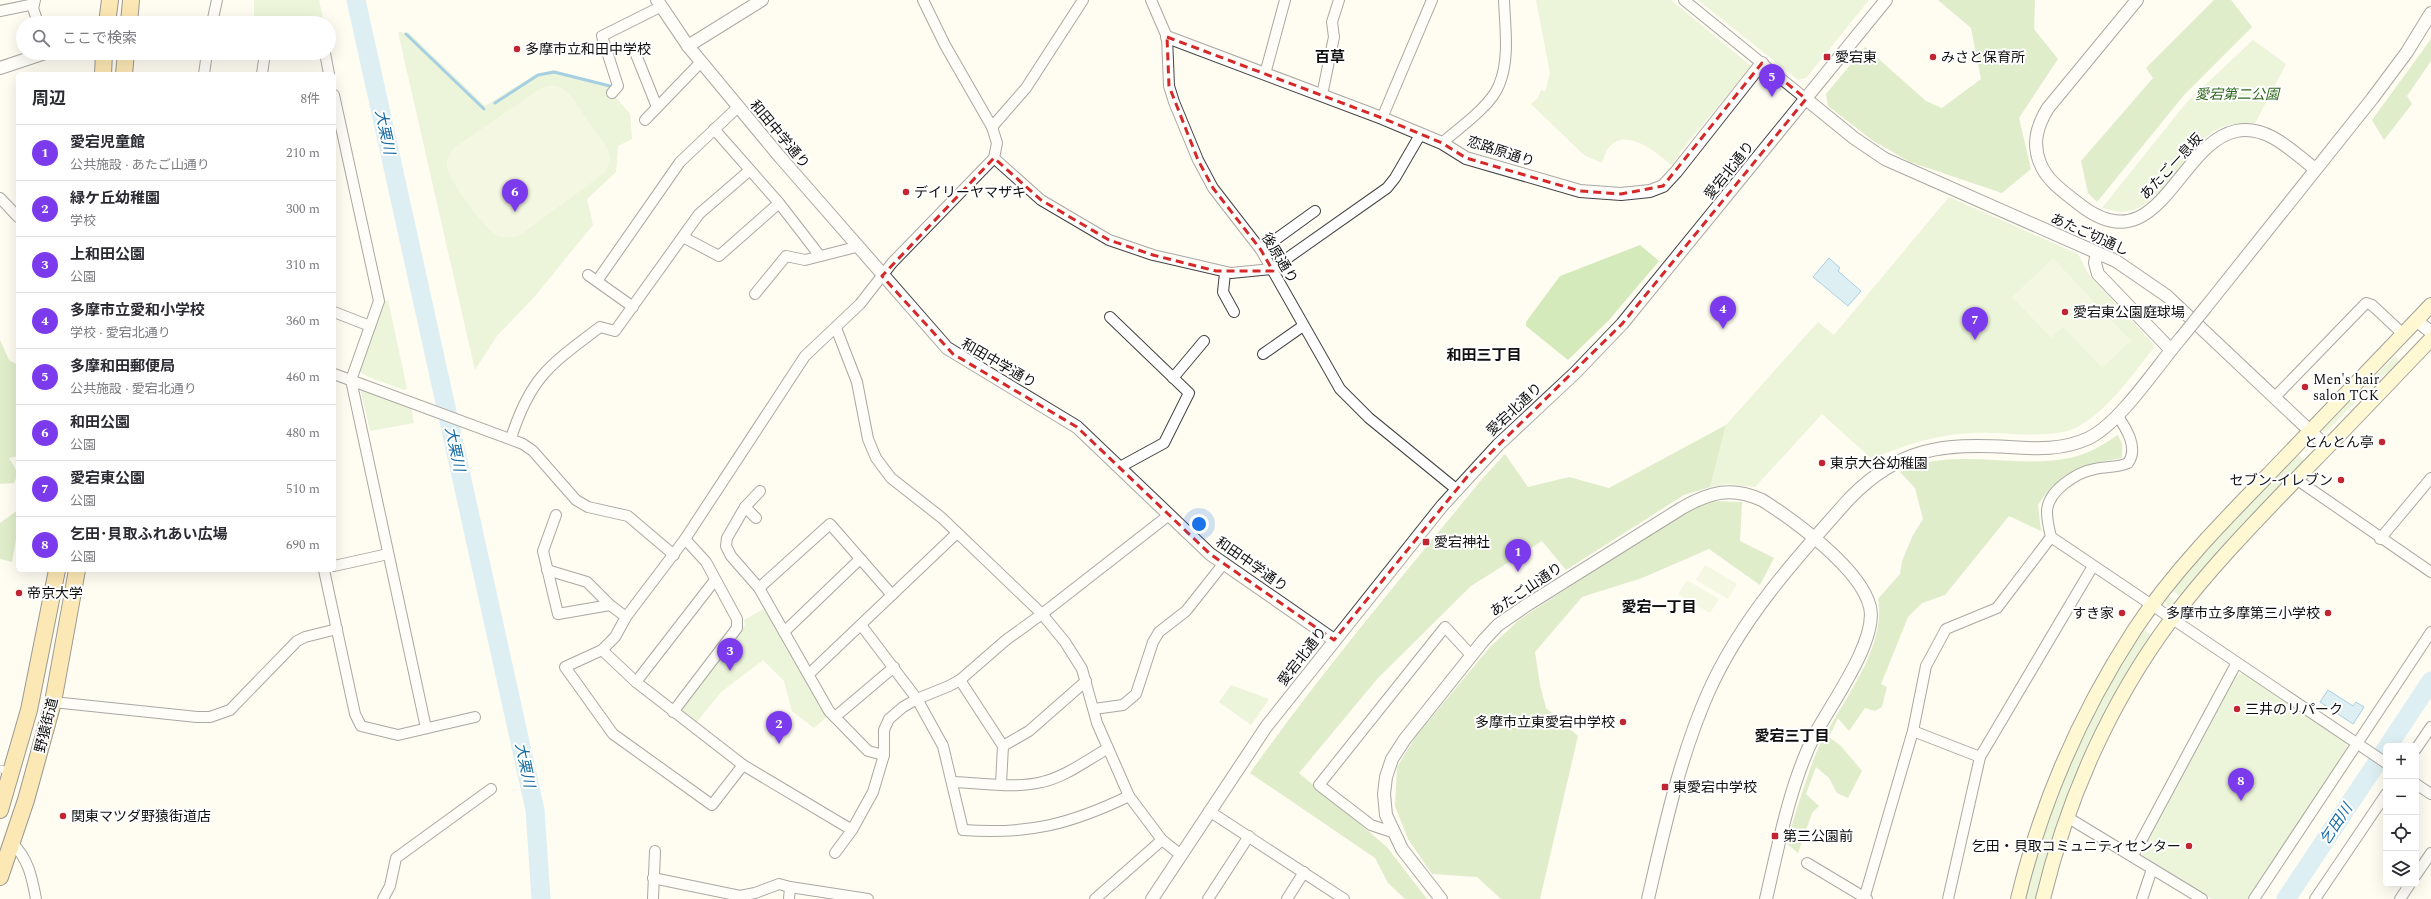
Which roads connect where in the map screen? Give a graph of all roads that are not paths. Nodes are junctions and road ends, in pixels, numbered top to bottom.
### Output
1 (110, 0) edge
2 (131, 0) edge
3 (217, 0) edge
4 (762, 0) edge
5 (923, 0) edge
6 (1082, 0) edge
7 (1151, 0) edge
8 (1285, 0) edge
9 (1339, 0) edge
10 (1432, 0) edge
11 (1504, 0) edge
12 (1684, 0) edge
13 (1886, 0) edge
14 (2137, 0) edge
15 (34, 2) edge
16 (659, 3) edge
17 (0, 11) edge
18 (2431, 13) edge
19 (37, 16) edge
20 (108, 16) edge
21 (130, 16) edge
22 (214, 16) edge
23 (1167, 37) junction
24 (688, 46) junction
25 (635, 52) dead end
26 (24, 60) edge
27 (104, 60) edge
28 (125, 60) edge
29 (206, 60) edge
30 (263, 60) edge
31 (327, 60) edge
32 (701, 62) junction
33 (1762, 63) junction
34 (0, 68) edge
35 (103, 72) edge
36 (124, 72) edge
37 (204, 72) edge
38 (262, 72) edge
39 (330, 72) edge
40 (1265, 74) junction
41 (612, 93) dead end
42 (1322, 95) junction
43 (1806, 99) junction
44 (336, 104) edge
45 (657, 107) junction
46 (738, 107) junction
47 (1382, 118) junction
48 (645, 120) dead end
49 (992, 127) junction
50 (714, 129) junction
51 (1420, 135) junction
52 (1442, 143) junction
53 (994, 158) junction
54 (750, 170) junction
55 (2315, 170) junction
56 (0, 198) edge
57 (779, 203) junction
58 (1315, 211) dead end
59 (16, 215) edge
60 (683, 237) junction
61 (856, 247) junction
62 (1261, 250) junction
63 (2097, 253) junction
64 (820, 256) junction
65 (1272, 269) junction
66 (1225, 272) junction
67 (588, 275) dead end
68 (882, 276) junction
69 (597, 281) junction
70 (755, 294) dead end
71 (2431, 305) edge
72 (633, 307) junction
73 (1234, 312) dead end
74 (336, 313) edge
75 (1110, 317) dead end
76 (2416, 320) junction
77 (370, 326) junction
78 (1303, 326) junction
79 (836, 328) junction
80 (2431, 332) edge
81 (2403, 334) junction
82 (2431, 339) edge
83 (1204, 341) dead end
84 (2171, 350) junction
85 (1263, 354) dead end
86 (336, 375) edge
87 (1173, 378) junction
88 (351, 380) junction
89 (2274, 398) junction
90 (2117, 415) junction
91 (2310, 431) junction
92 (511, 438) junction
93 (2327, 447) junction
94 (1120, 467) junction
95 (2431, 478) edge
96 (2296, 479) junction
97 (1456, 489) junction
98 (760, 491) dead end
99 (746, 507) junction
100 (556, 515) dead end
101 (1169, 515) junction
102 (756, 518) dead end
103 (957, 533) junction
104 (2051, 537) junction
105 (685, 539) junction
106 (1814, 539) junction
107 (2380, 539) junction
108 (388, 554) junction
109 (674, 555) junction
110 (860, 559) junction
111 (1224, 564) junction
112 (336, 566) edge
113 (2093, 566) junction
114 (547, 570) junction
115 (57, 572) edge
116 (77, 572) edge
117 (324, 572) edge
118 (2431, 572) edge
119 (715, 580) junction
120 (759, 588) junction
121 (892, 595) junction
122 (610, 605) junction
123 (2151, 606) junction
124 (1042, 614) junction
125 (626, 617) junction
126 (2171, 620) junction
127 (861, 625) junction
128 (337, 629) junction
129 (784, 632) junction
130 (2431, 632) edge
131 (1334, 640) junction
132 (602, 650) junction
133 (1471, 655) junction
134 (2236, 664) junction
135 (894, 667) junction
136 (809, 674) junction
137 (960, 680) junction
138 (1086, 681) junction
139 (636, 682) junction
140 (917, 699) junction
141 (53, 702) junction
142 (1094, 710) junction
143 (673, 712) junction
144 (475, 717) dead end
145 (835, 717) junction
146 (2431, 727) edge
147 (426, 728) junction
148 (1913, 731) junction
149 (2356, 743) junction
150 (2419, 745) edge
151 (1003, 746) junction
152 (1108, 749) junction
153 (884, 755) junction
154 (1980, 757) junction
155 (2383, 761) edge
156 (743, 765) junction
157 (953, 782) junction
158 (1001, 784) junction
159 (2419, 786) edge
160 (491, 789) dead end
161 (2431, 794) edge
162 (1129, 796) junction
163 (2383, 798) edge
164 (0, 810) edge
165 (1209, 811) junction
166 (2067, 817) junction
167 (852, 830) junction
168 (1392, 832) junction
169 (1248, 836) junction
170 (1162, 840) junction
171 (12, 843) junction
172 (655, 851) dead end
173 (835, 853) dead end
174 (2431, 853) edge
175 (1181, 855) junction
176 (2133, 856) junction
177 (1807, 863) dead end
178 (2152, 869) junction
179 (2419, 871) edge
180 (1304, 872) junction
181 (0, 877) edge
182 (653, 878) junction
183 (2408, 887) edge
184 (790, 888) junction
185 (1865, 898) edge
186 (36, 899) edge
187 (383, 899) edge
188 (653, 899) edge
189 (789, 899) edge
190 (868, 899) edge
191 (1095, 899) edge
192 (1152, 899) edge
193 (1208, 899) edge
194 (1287, 899) edge
195 (1344, 899) edge
196 (1441, 899) edge
197 (1648, 899) edge
198 (1766, 899) edge
199 (1948, 899) edge
200 (2018, 899) edge
201 (2043, 899) edge
202 (2142, 899) edge
203 (2202, 899) edge
204 (2254, 899) edge
205 (2315, 899) edge
206 (2400, 899) edge

1 - 20 main road
2 - 21 main road
3 - 22 street
4 - 24 street
5 - 49 street
6 - 49 street
7 - 23 street, 後原通り
8 - 40 street
9 - 42 street
10 - 47 street
11 - 52 street
12 - 33 street
13 - 43 street, 愛宕北通り
14 - 55 street, あたご一息坂
15 - 17 street
15 - 19 street
16 - 24 street, 和田中学通り
16 - 41 street
18 - 55 street
23 - 40 street, 恋路原通り
23 - 62 street, 後原通り
24 - 32 street, 和田中学通り
25 - 45 street
26 - 34 street
27 - 35 main road
28 - 36 main road
29 - 37 street
30 - 38 street
31 - 39 street
32 - 45 street
32 - 46 street, 和田中学通り
33 - 43 street
33 - 52 street, 恋路原通り
40 - 42 street, 恋路原通り
42 - 47 street, 恋路原通り
43 - 63 street, あたご切通し
43 - 97 street, 愛宕北通り
44 - 77 street
45 - 48 street
46 - 50 street
46 - 61 street, 和田中学通り
47 - 51 street, 恋路原通り
49 - 53 street
50 - 54 street
50 - 69 street
51 - 52 street, 恋路原通り
51 - 65 street
53 - 66 street
53 - 68 street
54 - 57 street
54 - 60 street
55 - 84 street, bridge
56 - 59 street
57 - 60 street
57 - 64 street
58 - 62 street
60 - 72 street
61 - 64 street
61 - 68 street, 和田中学通り
62 - 65 street, 後原通り
63 - 84 street
63 - 89 street, あたご切通し
64 - 70 street
65 - 66 street
65 - 78 street, 後原通り
66 - 73 street
67 - 69 street
68 - 79 street
68 - 94 street, 和田中学通り
69 - 72 street
71 - 76 main road
72 - 92 street
74 - 77 street
75 - 87 street
76 - 80 street
76 - 81 main road
77 - 88 street
78 - 85 street
78 - 97 street, 後原通り
79 - 103 street
79 - 105 street
81 - 89 street
81 - 91 main road
82 - 93 main road
83 - 87 street
84 - 90 street
86 - 88 street
87 - 94 street
88 - 92 street
88 - 108 street
89 - 91 street, あたご切通し
90 - 104 street
90 - 106 street
91 - 93 street, あたご切通し
91 - 123 main road
92 - 109 street
93 - 96 main road
94 - 101 street, 和田中学通り
95 - 107 street
96 - 107 street
96 - 126 main road
97 - 131 street, 愛宕北通り
98 - 99 street
99 - 102 street
99 - 120 street
100 - 114 street
101 - 111 street, 和田中学通り
101 - 124 street
103 - 121 street
103 - 124 street
104 - 113 street
104 - 148 street
105 - 109 street
105 - 119 street
106 - 133 street, あたご山通り
106 - 197 street
106 - 198 street, あたご山通り
107 - 118 street
108 - 112 street
108 - 147 street
109 - 125 street
110 - 120 street
110 - 121 street
110 - 129 street
111 - 131 street, 和田中学通り
111 - 142 street
113 - 123 street
113 - 154 street
114 - 122 street
114 - 122 street
115 - 164 main road, 野猿街道
116 - 141 main road, 野猿街道
117 - 128 street
119 - 139 street
119 - 143 street
120 - 129 street
121 - 127 street
122 - 125 street
123 - 126 street
123 - 200 main road
124 - 137 street
124 - 138 street
125 - 132 street
126 - 134 street
126 - 166 main road
127 - 135 street
127 - 136 street
128 - 141 street
128 - 147 street
129 - 136 street
130 - 149 street
131 - 165 street, 愛宕北通り
132 - 139 street
132 - 156 street
133 - 168 street, あたご山通り
133 - 168 street
134 - 149 street
134 - 176 street
135 - 140 street
135 - 145 street
136 - 145 street
137 - 140 street
137 - 151 street
138 - 142 street
138 - 151 street
139 - 143 street
140 - 153 street
140 - 157 street
141 - 171 main road, 野猿街道
142 - 152 street
143 - 156 street
144 - 147 street
145 - 153 street
146 - 150 street
148 - 154 street
148 - 185 street
149 - 155 street
149 - 204 street
151 - 158 street
152 - 158 street
152 - 162 street
153 - 167 street
154 - 199 street
156 - 167 street
157 - 158 street
157 - 162 street
159 - 161 street
160 - 187 street
162 - 170 street
163 - 205 street
165 - 169 street
165 - 175 street, 愛宕北通り
166 - 176 street
166 - 201 main road
167 - 173 street
168 - 196 street, あたご山通り
169 - 180 street
169 - 193 street
170 - 175 street
170 - 191 street
171 - 181 main road, 野猿街道
171 - 186 street
172 - 182 street
174 - 179 street
175 - 192 street, 愛宕北通り
176 - 178 street
177 - 185 street
178 - 202 street
178 - 203 street
180 - 194 street
180 - 195 street
182 - 184 street
182 - 188 street
183 - 206 street
184 - 189 street
184 - 190 street

